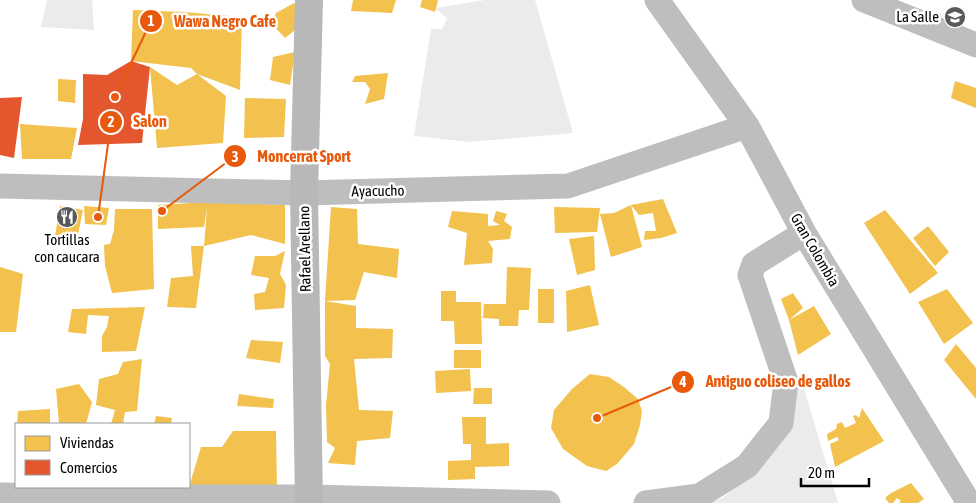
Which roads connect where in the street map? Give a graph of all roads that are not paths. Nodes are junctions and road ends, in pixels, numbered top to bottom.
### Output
1 (309, 0) edge
2 (657, 0) edge
3 (864, 0) edge
4 (976, 45) edge
5 (746, 126) junction
6 (0, 186) edge
7 (304, 192) junction
8 (804, 233) junction
9 (0, 494) edge
10 (309, 500) edge
11 (548, 503) edge
12 (646, 503) edge
13 (969, 503) edge

1 - 7 main road, Rafael Arellano
2 - 5 street, Gran Colombia
3 - 4 street
5 - 7 street, Ayacucho
5 - 8 street, Gran Colombia
6 - 7 street, Ayacucho
7 - 10 main road, Rafael Arellano
8 - 12 street
8 - 13 street, Gran Colombia
9 - 10 street
10 - 11 street

